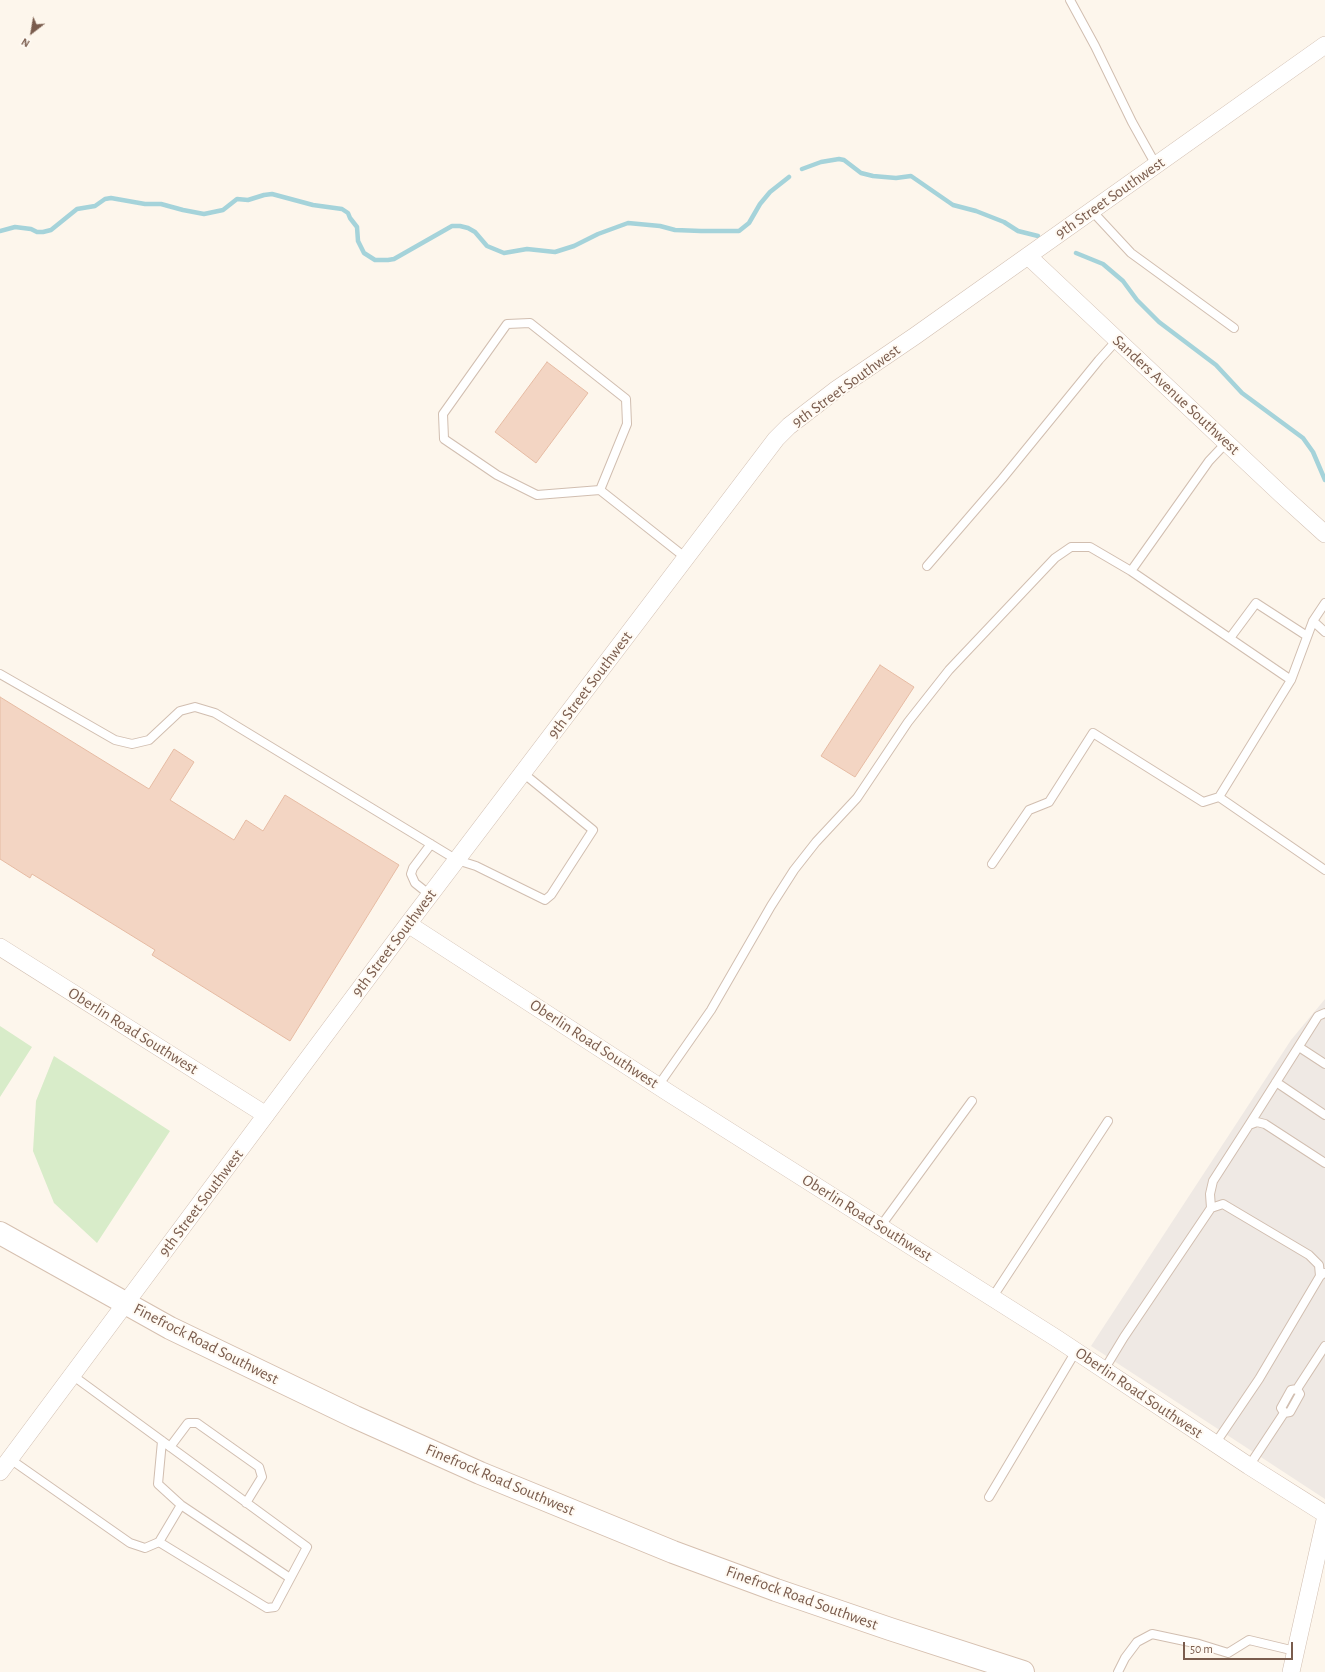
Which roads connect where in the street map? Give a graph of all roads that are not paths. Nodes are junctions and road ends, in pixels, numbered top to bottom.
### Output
1 (1070, 0) edge
2 (1325, 45) edge
3 (1156, 165) junction
4 (1092, 211) junction
5 (1028, 256) junction
6 (1234, 328) dead end
7 (1117, 340) junction
8 (1226, 443) junction
9 (600, 490) junction
10 (1325, 534) edge
11 (686, 558) junction
12 (927, 566) dead end
13 (1131, 572) junction
14 (1325, 603) edge
15 (1313, 621) junction
16 (1325, 632) edge
17 (1307, 636) junction
18 (1230, 638) junction
19 (0, 674) edge
20 (1291, 680) junction
21 (523, 773) junction
22 (1219, 798) junction
23 (431, 844) junction
24 (457, 860) junction
25 (992, 864) dead end
26 (1325, 870) edge
27 (430, 895) junction
28 (408, 924) junction
29 (0, 947) edge
30 (1325, 1006) edge
31 (1322, 1014) edge
32 (1299, 1047) junction
33 (1325, 1064) edge
34 (1276, 1082) junction
35 (658, 1086) junction
36 (972, 1101) dead end
37 (266, 1115) junction
38 (1325, 1115) edge
39 (1108, 1121) dead end
40 (1249, 1125) junction
41 (1325, 1163) edge
42 (1211, 1208) junction
43 (880, 1227) junction
44 (0, 1233) edge
45 (1322, 1274) edge
46 (992, 1298) junction
47 (126, 1304) junction
48 (1325, 1346) edge
49 (1076, 1351) junction
50 (1104, 1370) junction
51 (72, 1375) junction
52 (162, 1441) junction
53 (1215, 1444) junction
54 (170, 1447) junction
55 (10, 1459) junction
56 (1249, 1466) junction
57 (0, 1472) edge
58 (989, 1497) dead end
59 (246, 1503) junction
60 (181, 1505) junction
61 (1325, 1514) edge
62 (1325, 1520) edge
63 (159, 1542) junction
64 (290, 1578) junction
65 (1295, 1651) junction
66 (1023, 1672) edge
67 (1118, 1672) edge
68 (1291, 1672) edge

1 - 3 lane
2 - 3 street, 9th Street Southwest
3 - 4 street, 9th Street Southwest
4 - 5 street, 9th Street Southwest
4 - 6 lane
5 - 7 street, Sanders Avenue Southwest
5 - 11 street, 9th Street Southwest
7 - 8 street, Sanders Avenue Southwest
7 - 12 lane
8 - 10 street, Sanders Avenue Southwest
8 - 13 lane
9 - 9 lane
9 - 11 lane
11 - 21 street, 9th Street Southwest
13 - 18 lane
13 - 35 lane
14 - 15 lane
15 - 16 lane
15 - 17 lane
17 - 18 lane
17 - 20 lane
18 - 20 lane
19 - 23 lane
20 - 22 lane
21 - 24 street, 9th Street Southwest
21 - 24 lane
22 - 25 lane
22 - 26 lane
23 - 24 lane
23 - 27 lane
24 - 27 street, 9th Street Southwest
27 - 28 street, 9th Street Southwest
28 - 35 street, Oberlin Road Southwest
28 - 37 street, 9th Street Southwest
29 - 37 street, Oberlin Road Southwest
30 - 31 lane
31 - 32 lane
32 - 33 lane
32 - 34 lane
34 - 38 lane
34 - 40 lane
35 - 43 street, Oberlin Road Southwest
36 - 43 lane
37 - 47 street, 9th Street Southwest
39 - 46 lane
40 - 41 lane
40 - 42 lane
42 - 45 lane
42 - 50 lane
43 - 46 street, Oberlin Road Southwest
44 - 47 main road, Finefrock Road Southwest
45 - 53 lane
46 - 49 street, Oberlin Road Southwest
47 - 51 street, 9th Street Southwest
47 - 66 main road, Finefrock Road Southwest
48 - 56 lane
49 - 50 street, Oberlin Road Southwest
49 - 58 lane
50 - 53 street, Oberlin Road Southwest
51 - 52 lane
51 - 55 street, 9th Street Southwest
52 - 54 lane
52 - 60 lane
53 - 56 street, Oberlin Road Southwest
54 - 59 lane
54 - 59 lane
55 - 57 street, 9th Street Southwest
55 - 63 lane
56 - 61 street, Oberlin Road Southwest
59 - 64 lane
60 - 63 lane
60 - 64 lane
62 - 65 street
63 - 64 lane
65 - 67 lane
65 - 68 street

